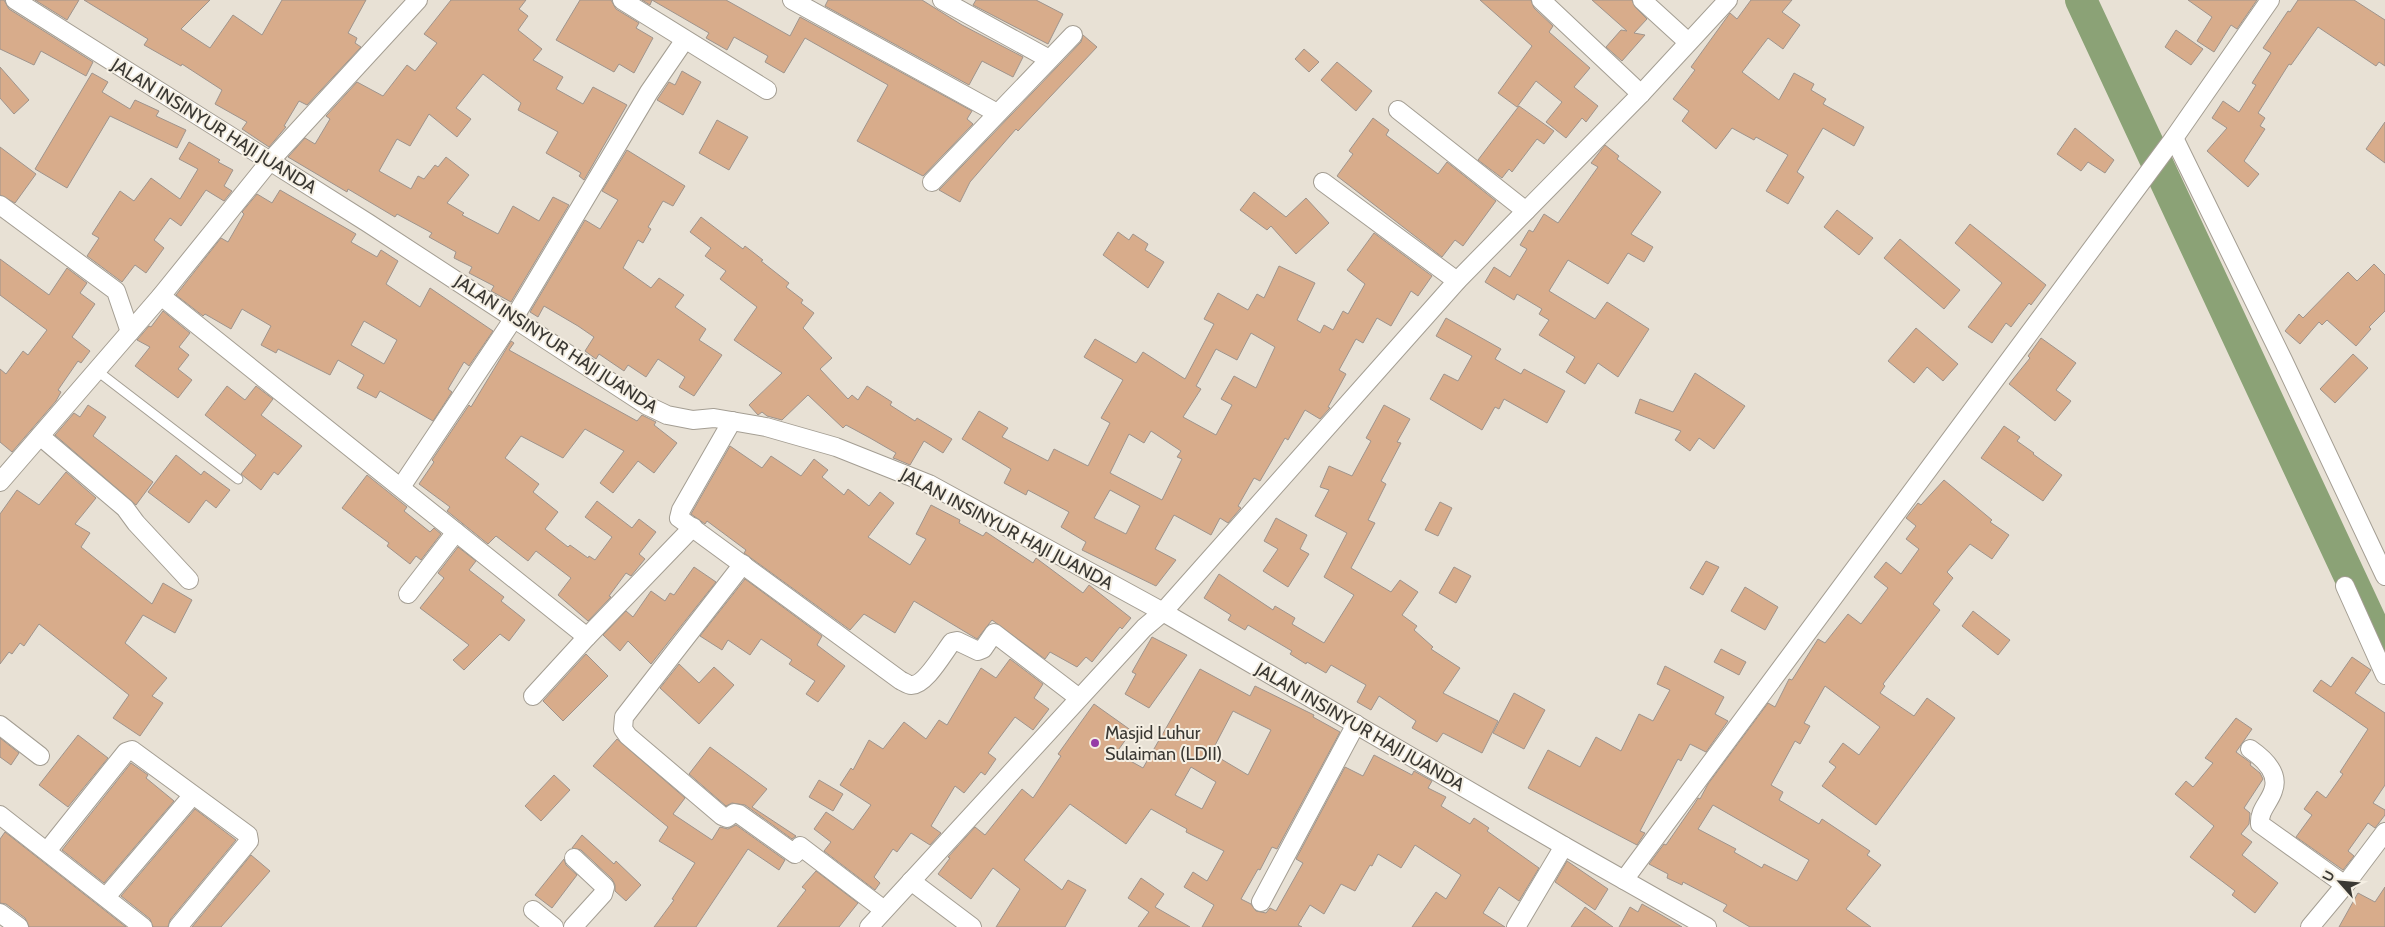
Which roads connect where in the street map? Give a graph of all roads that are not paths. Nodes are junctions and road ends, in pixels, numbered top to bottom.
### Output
1 (15, 0) edge
2 (418, 0) edge
3 (622, 0) edge
4 (792, 0) edge
5 (942, 0) edge
6 (1540, 0) edge
7 (1642, 0) edge
8 (1728, 0) edge
9 (2270, 0) edge
10 (1073, 35) dead end
11 (684, 41) junction
12 (1688, 42) junction
13 (1049, 59) junction
14 (767, 90) dead end
15 (1641, 94) junction
16 (1398, 110) dead end
17 (997, 113) junction
18 (2172, 140) junction
19 (270, 161) junction
20 (932, 182) dead end
21 (1323, 182) dead end
22 (0, 204) edge
23 (1526, 211) junction
24 (1457, 281) junction
25 (161, 296) junction
26 (514, 318) junction
27 (130, 332) junction
28 (96, 370) junction
29 (732, 421) junction
30 (40, 436) junction
31 (238, 480) dead end
32 (0, 482) edge
33 (400, 487) junction
34 (692, 527) junction
35 (456, 532) junction
36 (743, 564) junction
37 (2385, 576) edge
38 (189, 580) dead end
39 (2345, 586) dead end
40 (408, 594) dead end
41 (1163, 612) junction
42 (587, 637) junction
43 (2385, 675) edge
44 (533, 696) dead end
45 (1079, 698) junction
46 (1356, 724) junction
47 (0, 725) edge
48 (2250, 749) dead end
49 (40, 756) dead end
50 (192, 796) junction
51 (1, 819) edge
52 (2385, 832) edge
53 (1564, 846) junction
54 (47, 851) junction
55 (574, 858) dead end
56 (1624, 880) junction
57 (911, 881) junction
58 (2345, 885) junction
59 (106, 897) junction
60 (1261, 902) dead end
61 (533, 910) dead end
62 (884, 910) junction
63 (0, 913) edge
64 (19, 927) edge
65 (142, 927) edge
66 (178, 927) edge
67 (554, 927) edge
68 (573, 927) edge
69 (869, 927) edge
70 (972, 927) edge
71 (1516, 927) edge
72 (1707, 927) edge
73 (2310, 927) edge

1 - 19 street, JALAN INSINYUR HAJI JUANDA
2 - 19 street
3 - 11 street
4 - 17 street
5 - 13 street
6 - 15 street
7 - 12 street
8 - 12 street
9 - 18 street
10 - 13 street
11 - 14 street
11 - 26 street
12 - 15 street
13 - 17 street
15 - 23 street
16 - 23 street
17 - 20 street
18 - 37 street
18 - 56 street
19 - 25 street
19 - 26 street, JALAN INSINYUR HAJI JUANDA
21 - 24 street
22 - 27 street
23 - 24 street
24 - 41 street
25 - 27 street
25 - 33 street
26 - 29 street, JALAN INSINYUR HAJI JUANDA
26 - 33 street
27 - 28 street
28 - 30 street
28 - 31 lane
29 - 34 street
29 - 41 street, JALAN INSINYUR HAJI JUANDA
30 - 32 street
30 - 38 street
33 - 35 street
34 - 36 street
34 - 42 street
35 - 40 street
35 - 42 street
36 - 45 street
36 - 62 street
39 - 43 street
41 - 45 street
41 - 46 street, JALAN INSINYUR HAJI JUANDA
42 - 44 street
45 - 57 street
46 - 53 street, JALAN INSINYUR HAJI JUANDA
46 - 60 street
47 - 49 street
48 - 58 street
50 - 54 street
50 - 59 street
50 - 66 street
51 - 54 street
52 - 58 street
53 - 56 street, JALAN INSINYUR HAJI JUANDA
53 - 71 street
54 - 59 street
55 - 68 street
56 - 72 street, JALAN INSINYUR HAJI JUANDA
57 - 62 street
57 - 70 street
58 - 73 street
59 - 65 street
61 - 67 street
62 - 69 street
63 - 64 street

